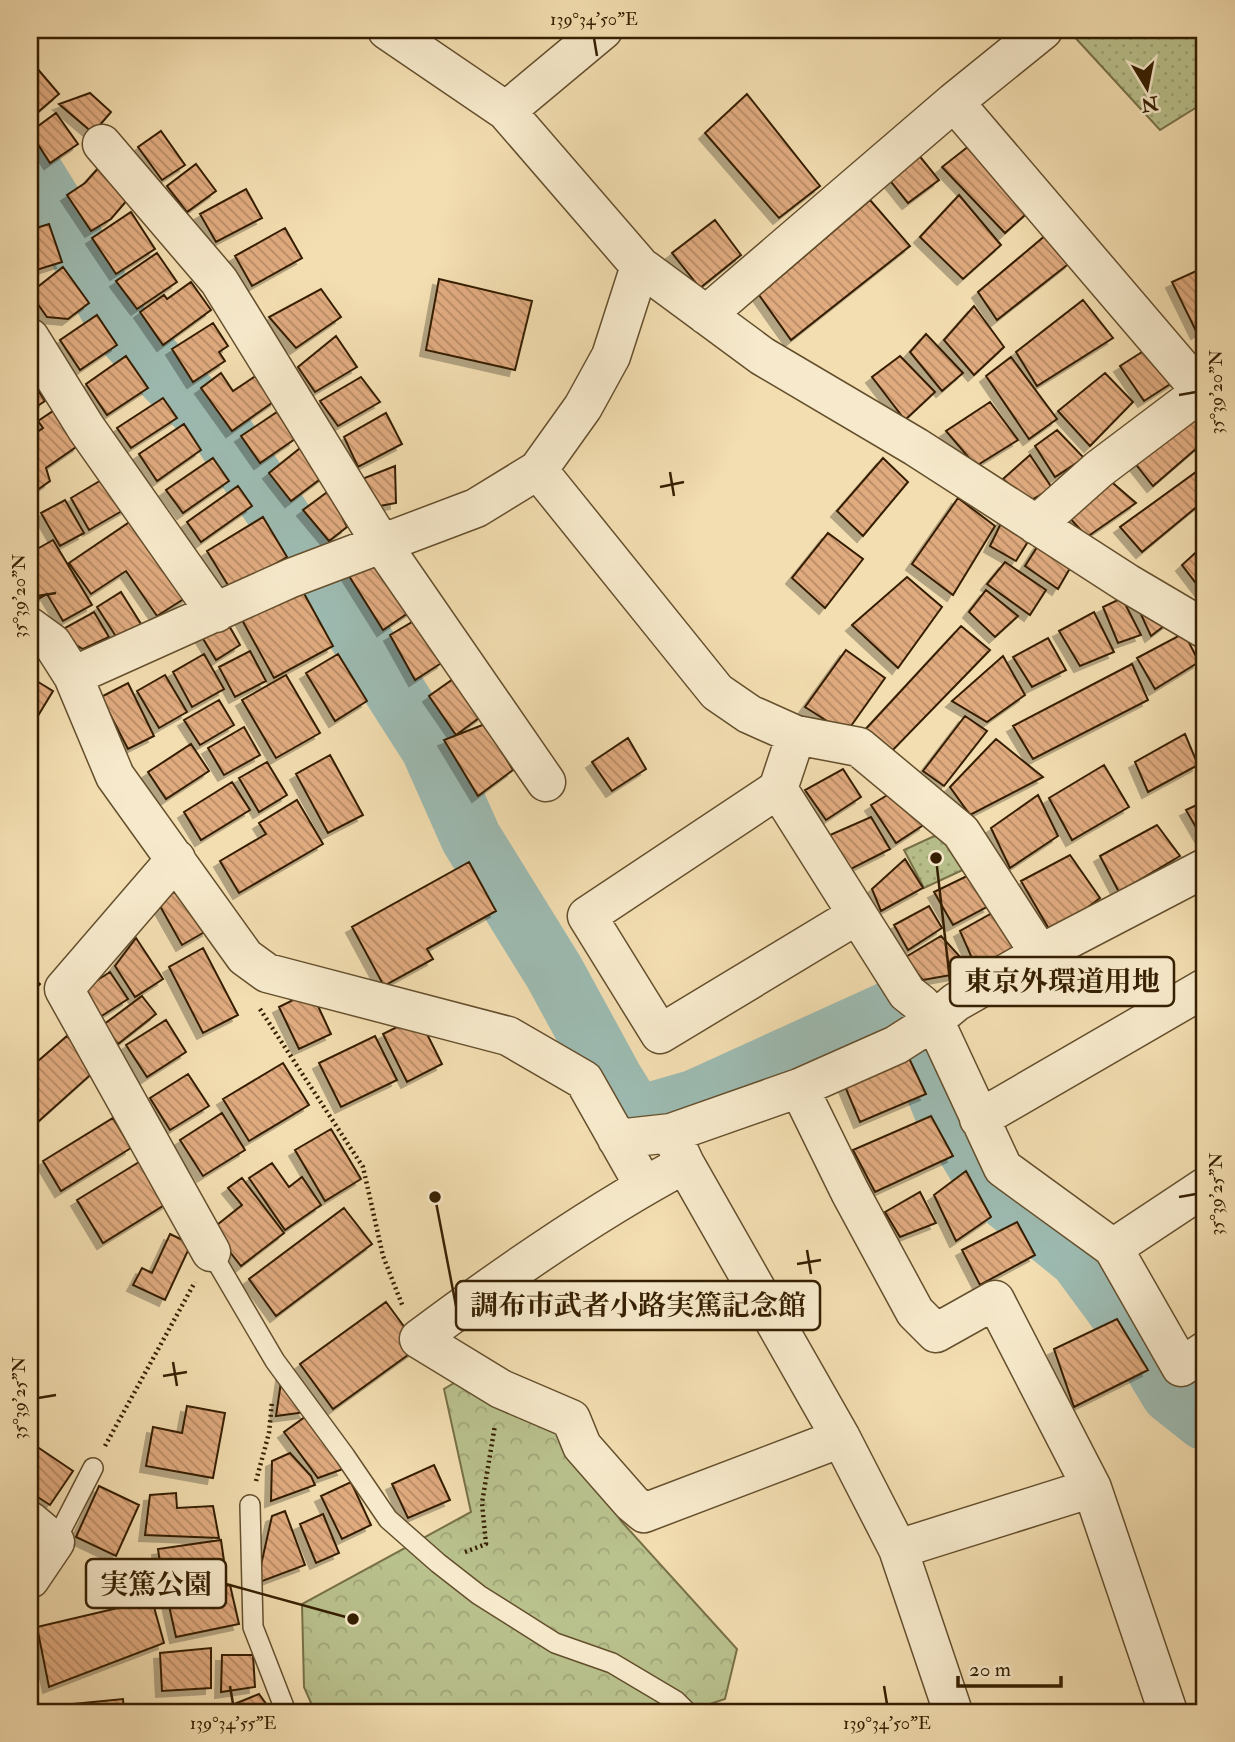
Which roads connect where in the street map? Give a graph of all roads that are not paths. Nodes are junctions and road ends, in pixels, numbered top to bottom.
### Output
1 (387, 30) edge
2 (603, 30) edge
3 (1043, 30) edge
4 (954, 102) junction
5 (506, 111) junction
6 (102, 144) dead end
7 (640, 266) junction
8 (706, 315) junction
9 (30, 338) edge
10 (1203, 390) edge
11 (538, 470) junction
12 (1037, 526) junction
13 (381, 543) junction
14 (216, 613) junction
15 (30, 627) edge
16 (1205, 629) edge
17 (74, 676) junction
18 (796, 735) junction
19 (546, 782) dead end
20 (778, 789) junction
21 (176, 859) junction
22 (1205, 867) edge
23 (857, 915) junction
24 (1040, 954) junction
25 (1205, 988) edge
26 (933, 1021) junction
27 (799, 1088) junction
28 (979, 1119) junction
29 (617, 1139) junction
30 (678, 1148) junction
31 (644, 1186) junction
32 (1205, 1187) edge
33 (1113, 1248) junction
34 (211, 1252) joint
35 (1205, 1351) edge
36 (841, 1437) junction
37 (93, 1468) road end
38 (1092, 1488) junction
39 (250, 1505) road end
40 (42, 1531) edge
41 (898, 1549) junction
42 (30, 1578) edge
43 (286, 1712) edge
44 (687, 1712) edge
45 (953, 1712) edge
46 (1168, 1712) edge

1 - 5 street
2 - 5 street
3 - 4 street
4 - 8 street
4 - 10 street
5 - 7 street
6 - 13 street
7 - 8 street
7 - 11 street
8 - 12 street
9 - 14 street
10 - 12 street
11 - 13 street
11 - 18 street
12 - 16 street
13 - 14 street
13 - 19 street
14 - 17 street
15 - 17 street
17 - 21 street
18 - 20 street
18 - 24 street
20 - 23 street
20 - 23 street
21 - 29 street
21 - 34 street
22 - 24 street
23 - 26 street
24 - 26 street
25 - 28 street
26 - 27 street
26 - 28 street
27 - 30 street
27 - 38 street
28 - 33 street
29 - 30 street
29 - 31 street
30 - 31 street
30 - 36 street
31 - 36 street
32 - 33 street
33 - 35 street
34 - 44 lane
36 - 41 street
37 - 40 lane
38 - 41 street
38 - 46 street
39 - 43 lane
40 - 42 street
41 - 45 street

